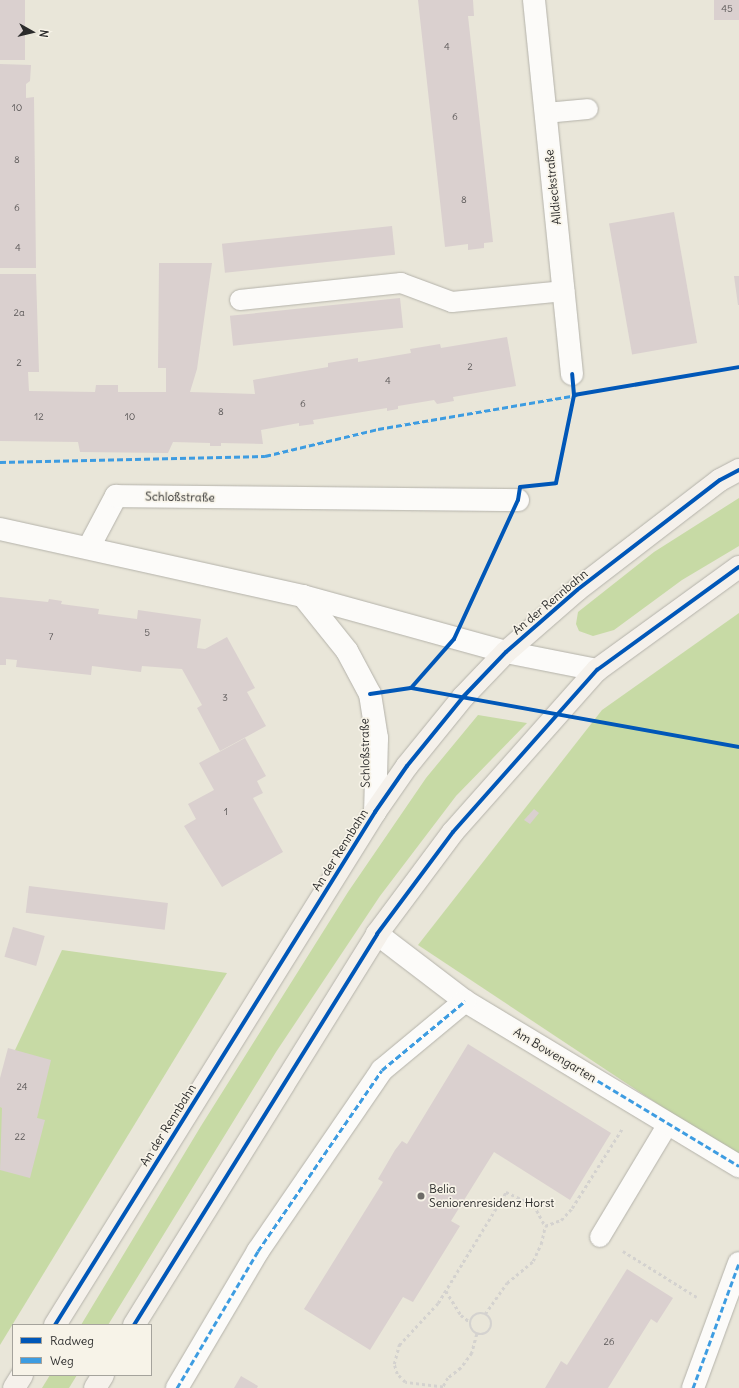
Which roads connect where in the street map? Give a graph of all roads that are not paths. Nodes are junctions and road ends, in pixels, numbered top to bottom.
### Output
1 (534, 0) edge
2 (588, 109) dead end
3 (545, 113) junction
4 (564, 291) junction
5 (240, 300) dead end
6 (572, 374) dead end
7 (739, 470) edge
8 (518, 500) dead end
9 (0, 529) edge
10 (89, 547) junction
11 (739, 568) edge
12 (303, 596) junction
13 (506, 652) junction
14 (597, 670) junction
15 (375, 812) junction
16 (377, 934) junction
17 (465, 1001) junction
18 (668, 1124) junction
19 (739, 1166) edge
20 (600, 1237) road end
21 (739, 1263) edge
22 (56, 1324) edge
23 (135, 1324) edge
24 (21, 1376) edge
25 (102, 1376) edge
26 (14, 1388) edge
27 (95, 1388) edge
28 (177, 1388) edge
29 (693, 1388) edge

1 - 3 street, Alldieckstraße
2 - 3 lane
3 - 4 street, Alldieckstraße
4 - 5 lane
4 - 6 street, Alldieckstraße
7 - 13 main road, An der Rennbahn
8 - 10 street, Schloßstraße
9 - 10 street
10 - 12 street
11 - 14 main road
12 - 13 street
12 - 15 street, Schloßstraße
13 - 14 street
13 - 15 main road, An der Rennbahn
14 - 16 main road
15 - 22 main road, An der Rennbahn
16 - 17 street, Am Bowengarten
16 - 23 main road
17 - 18 street, Am Bowengarten
17 - 28 street
18 - 19 street, Am Bowengarten
18 - 20 lane
21 - 29 street
24 - 26 main road
25 - 27 main road

